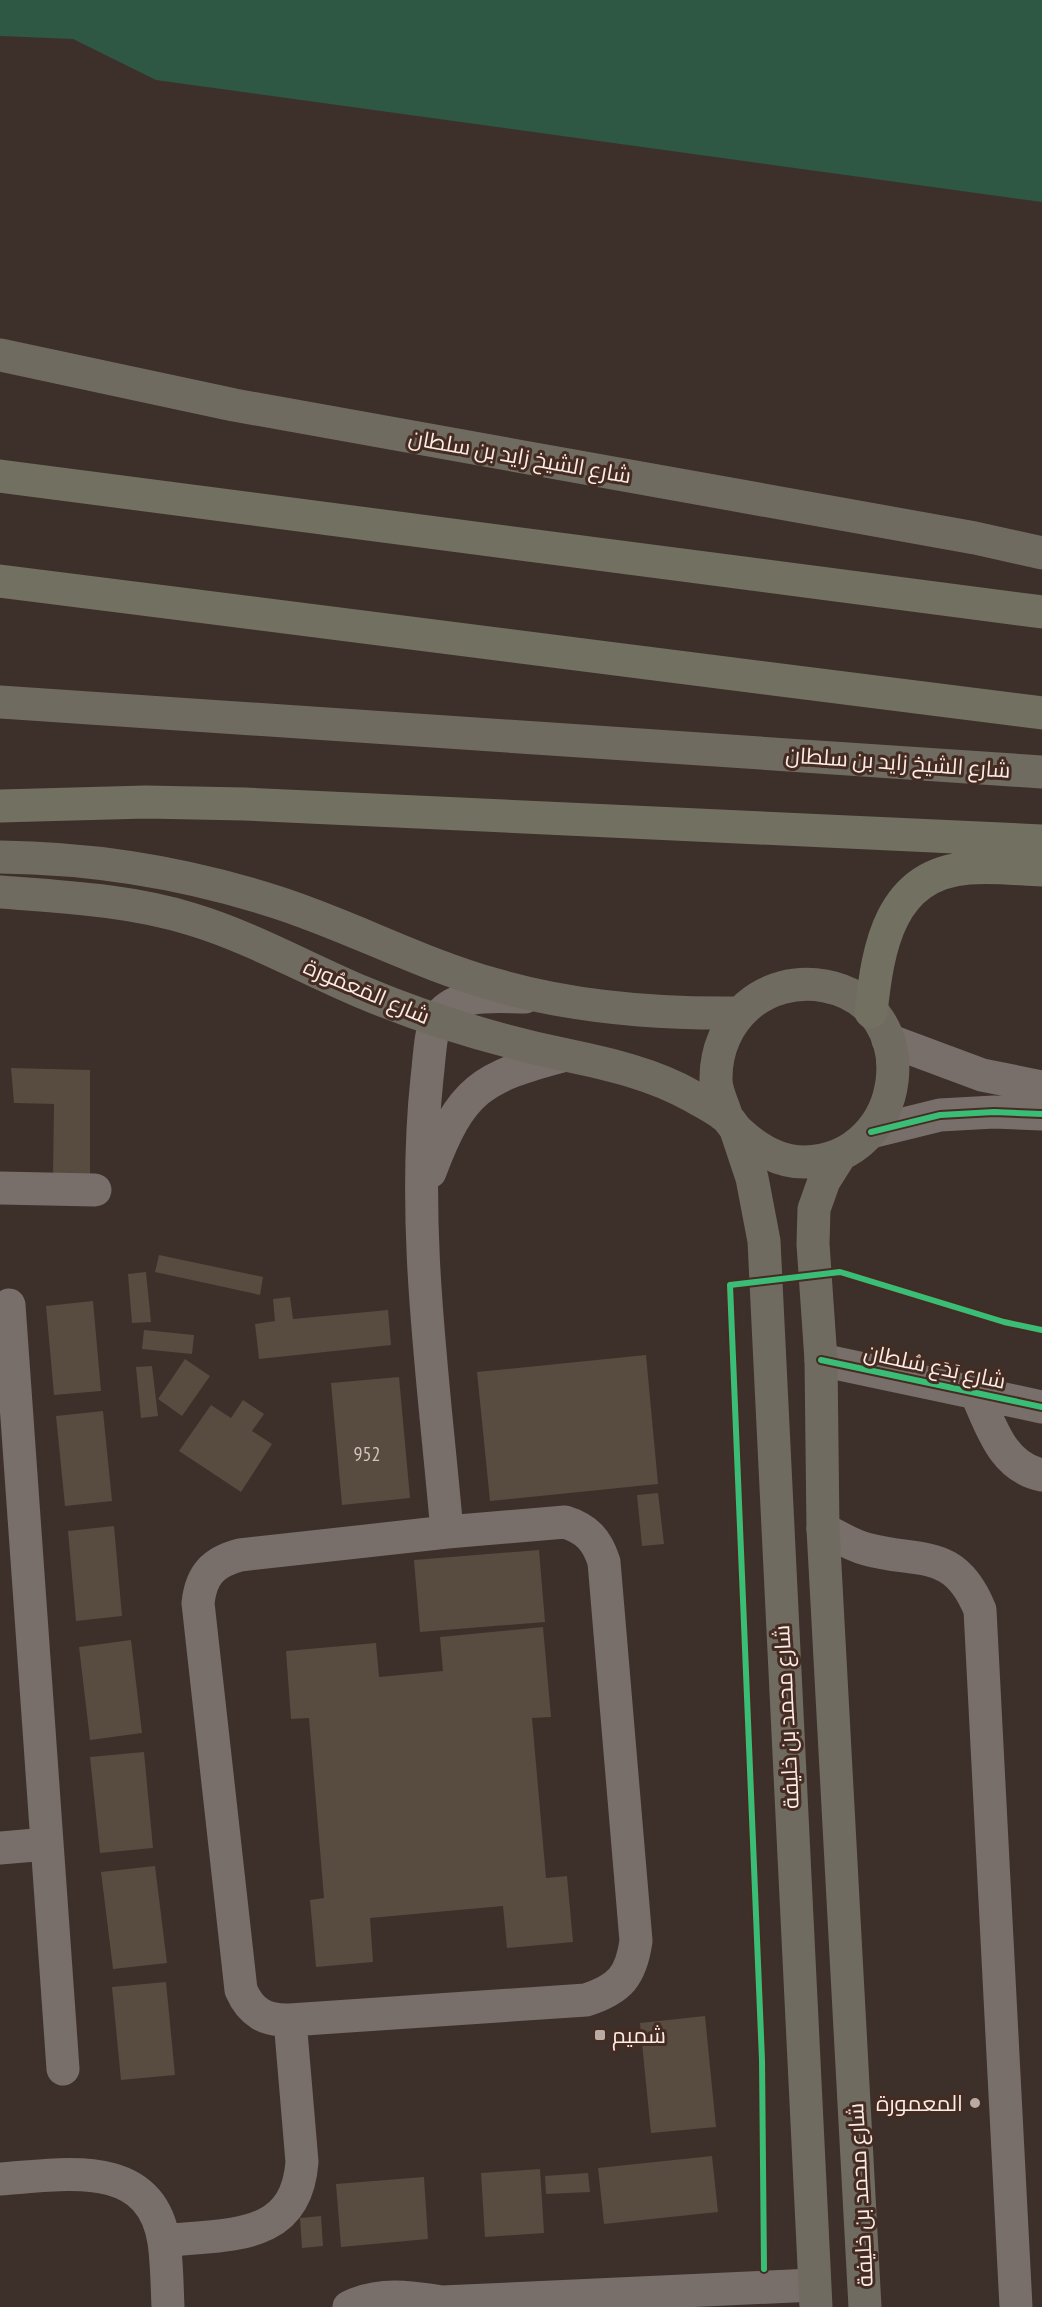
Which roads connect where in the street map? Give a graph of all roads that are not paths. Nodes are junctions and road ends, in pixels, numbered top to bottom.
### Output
1 (0, 355) edge
2 (0, 476) edge
3 (1042, 553) edge
4 (0, 581) edge
5 (1042, 612) edge
6 (0, 702) edge
7 (1042, 713) edge
8 (1042, 772) edge
9 (0, 806) edge
10 (1042, 841) edge
11 (0, 857) edge
12 (1042, 870) edge
13 (0, 892) edge
14 (544, 997) junction
15 (871, 1012) junction
16 (738, 1013) junction
17 (435, 1021) junction
18 (888, 1040) junction
19 (566, 1055) junction
20 (1042, 1087) edge
21 (1042, 1114) edge
22 (732, 1124) junction
23 (871, 1132) junction
24 (841, 1154) junction
25 (0, 1188) edge
26 (96, 1190) dead end
27 (420, 1196) junction
28 (9, 1305) dead end
29 (821, 1360) junction
30 (976, 1393) junction
31 (1042, 1407) edge
32 (1042, 1475) edge
33 (824, 1529) junction
34 (447, 1532) junction
35 (47, 1844) junction
36 (0, 1848) edge
37 (290, 2020) junction
38 (63, 2069) dead end
39 (0, 2179) edge
40 (164, 2241) junction
41 (815, 2296) edge
42 (436, 2305) edge
43 (168, 2307) edge
44 (349, 2307) edge
45 (866, 2307) edge
46 (1016, 2307) edge

1 - 3 main road, شارع الشيخ زايد بن سلطان
2 - 5 highway
4 - 7 highway
6 - 8 main road, شارع الشيخ زايد بن سلطان
9 - 10 highway
11 - 14 main road
12 - 15 highway
13 - 17 main road, شارع المَعمُورة
14 - 16 main road
14 - 17 street
15 - 16 main road
15 - 18 main road
16 - 22 main road
17 - 19 main road, شارع المَعمُورة
17 - 27 street
18 - 20 street
18 - 23 main road
19 - 22 main road, شارع المَعمُورة
19 - 27 street
21 - 23 street
22 - 24 main road
22 - 41 main road, شارع محمد بن خليفة
23 - 24 main road
24 - 29 main road, شارع محمد بن خليفة
25 - 26 street
27 - 34 street
28 - 35 street
29 - 30 street, شارع بَدَع سُلطان
29 - 33 main road, شارع محمد بن خليفة
30 - 31 street, شارع بَدَع سُلطان
30 - 32 street
33 - 45 main road, شارع محمد بن خليفة
33 - 46 street
34 - 37 street
34 - 37 street
35 - 36 street
35 - 38 street
37 - 40 street
39 - 40 street
40 - 43 street
41 - 42 street
42 - 44 street

